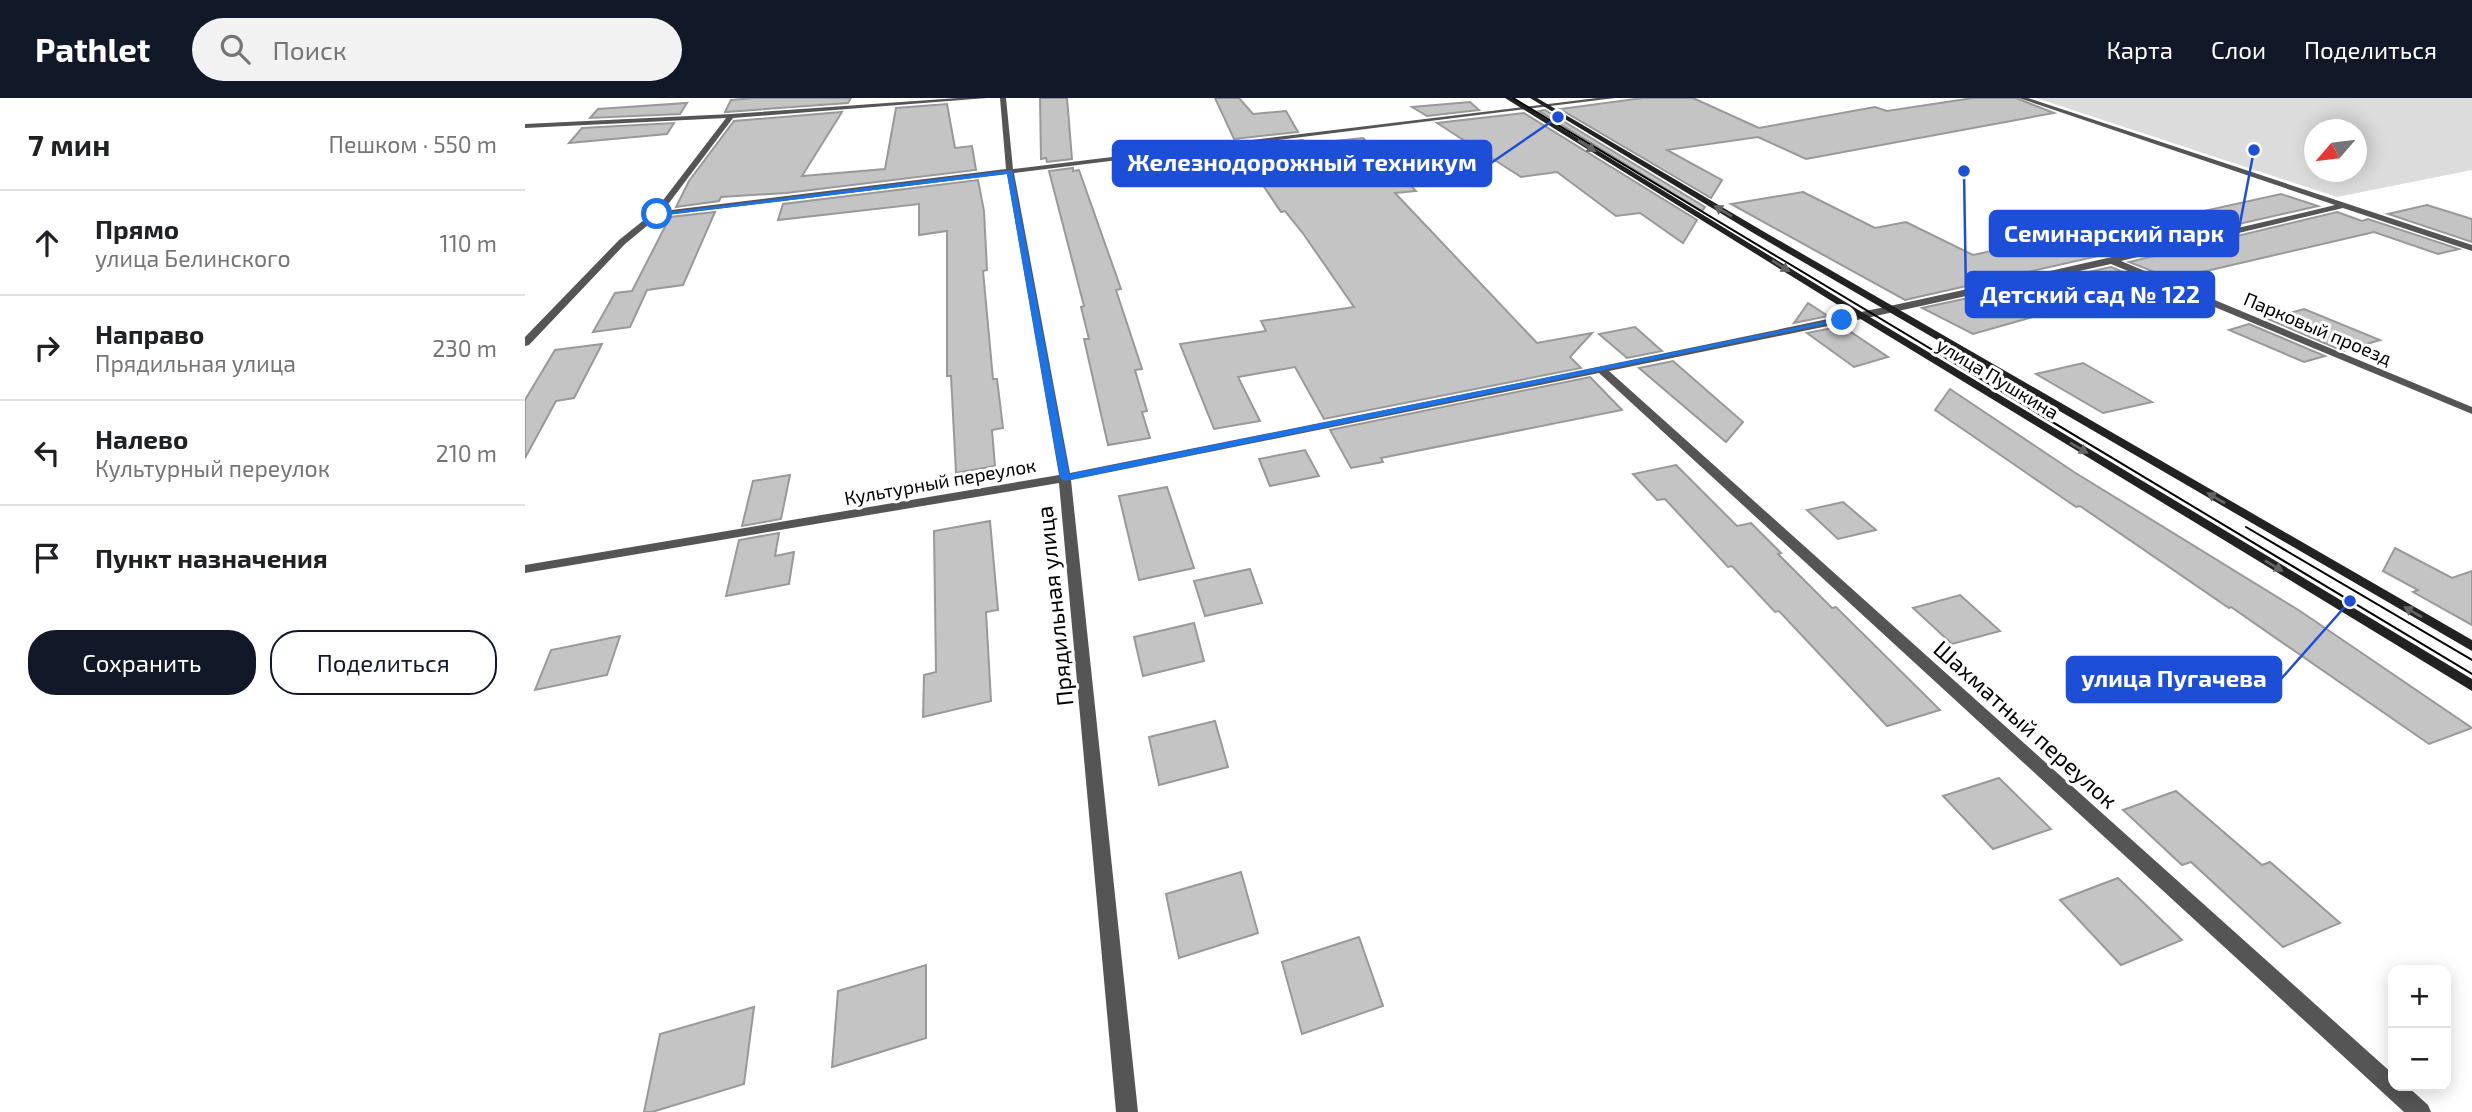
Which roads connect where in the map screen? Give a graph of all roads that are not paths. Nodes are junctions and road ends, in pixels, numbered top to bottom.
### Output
1 (984, 98) edge
2 (1003, 98) edge
3 (1508, 98) edge
4 (1533, 98) edge
5 (1612, 98) edge
6 (2022, 98) edge
7 (1545, 105) junction
8 (1524, 108) junction
9 (731, 116) junction
10 (525, 126) edge
11 (1010, 172) junction
12 (2344, 205) junction
13 (657, 214) junction
14 (2472, 248) edge
15 (2112, 261) junction
16 (1892, 310) junction
17 (1862, 316) junction
18 (525, 343) edge
19 (1601, 369) junction
20 (2472, 411) edge
21 (1065, 478) junction
22 (525, 569) edge
23 (2472, 646) edge
24 (2472, 685) edge
25 (1127, 1112) edge
26 (2420, 1112) edge

1 - 9 street
2 - 11 street, Прядильная улица
3 - 8 main road, улица Пушкина
4 - 7 main road, улица Пушкина
5 - 7 street
6 - 12 street
7 - 8 street
16 -> 7 main road, улица Пушкина
8 - 11 street
8 -> 17 main road, улица Пушкина
9 - 10 street
9 - 13 street
11 - 13 street
11 - 21 street, Прядильная улица
12 - 14 street
12 - 15 street, Культурный переулок
13 - 18 street
15 - 16 street, Культурный переулок
15 - 20 street, Парковый проезд
16 - 17 street, Культурный переулок
23 -> 16 main road, улица Пушкина
17 - 19 street, Культурный переулок
17 -> 24 main road, улица Пушкина
19 - 21 street, Культурный переулок
19 - 26 street, Шахматный переулок
21 - 22 street, Культурный переулок
21 - 25 street, Прядильная улица

